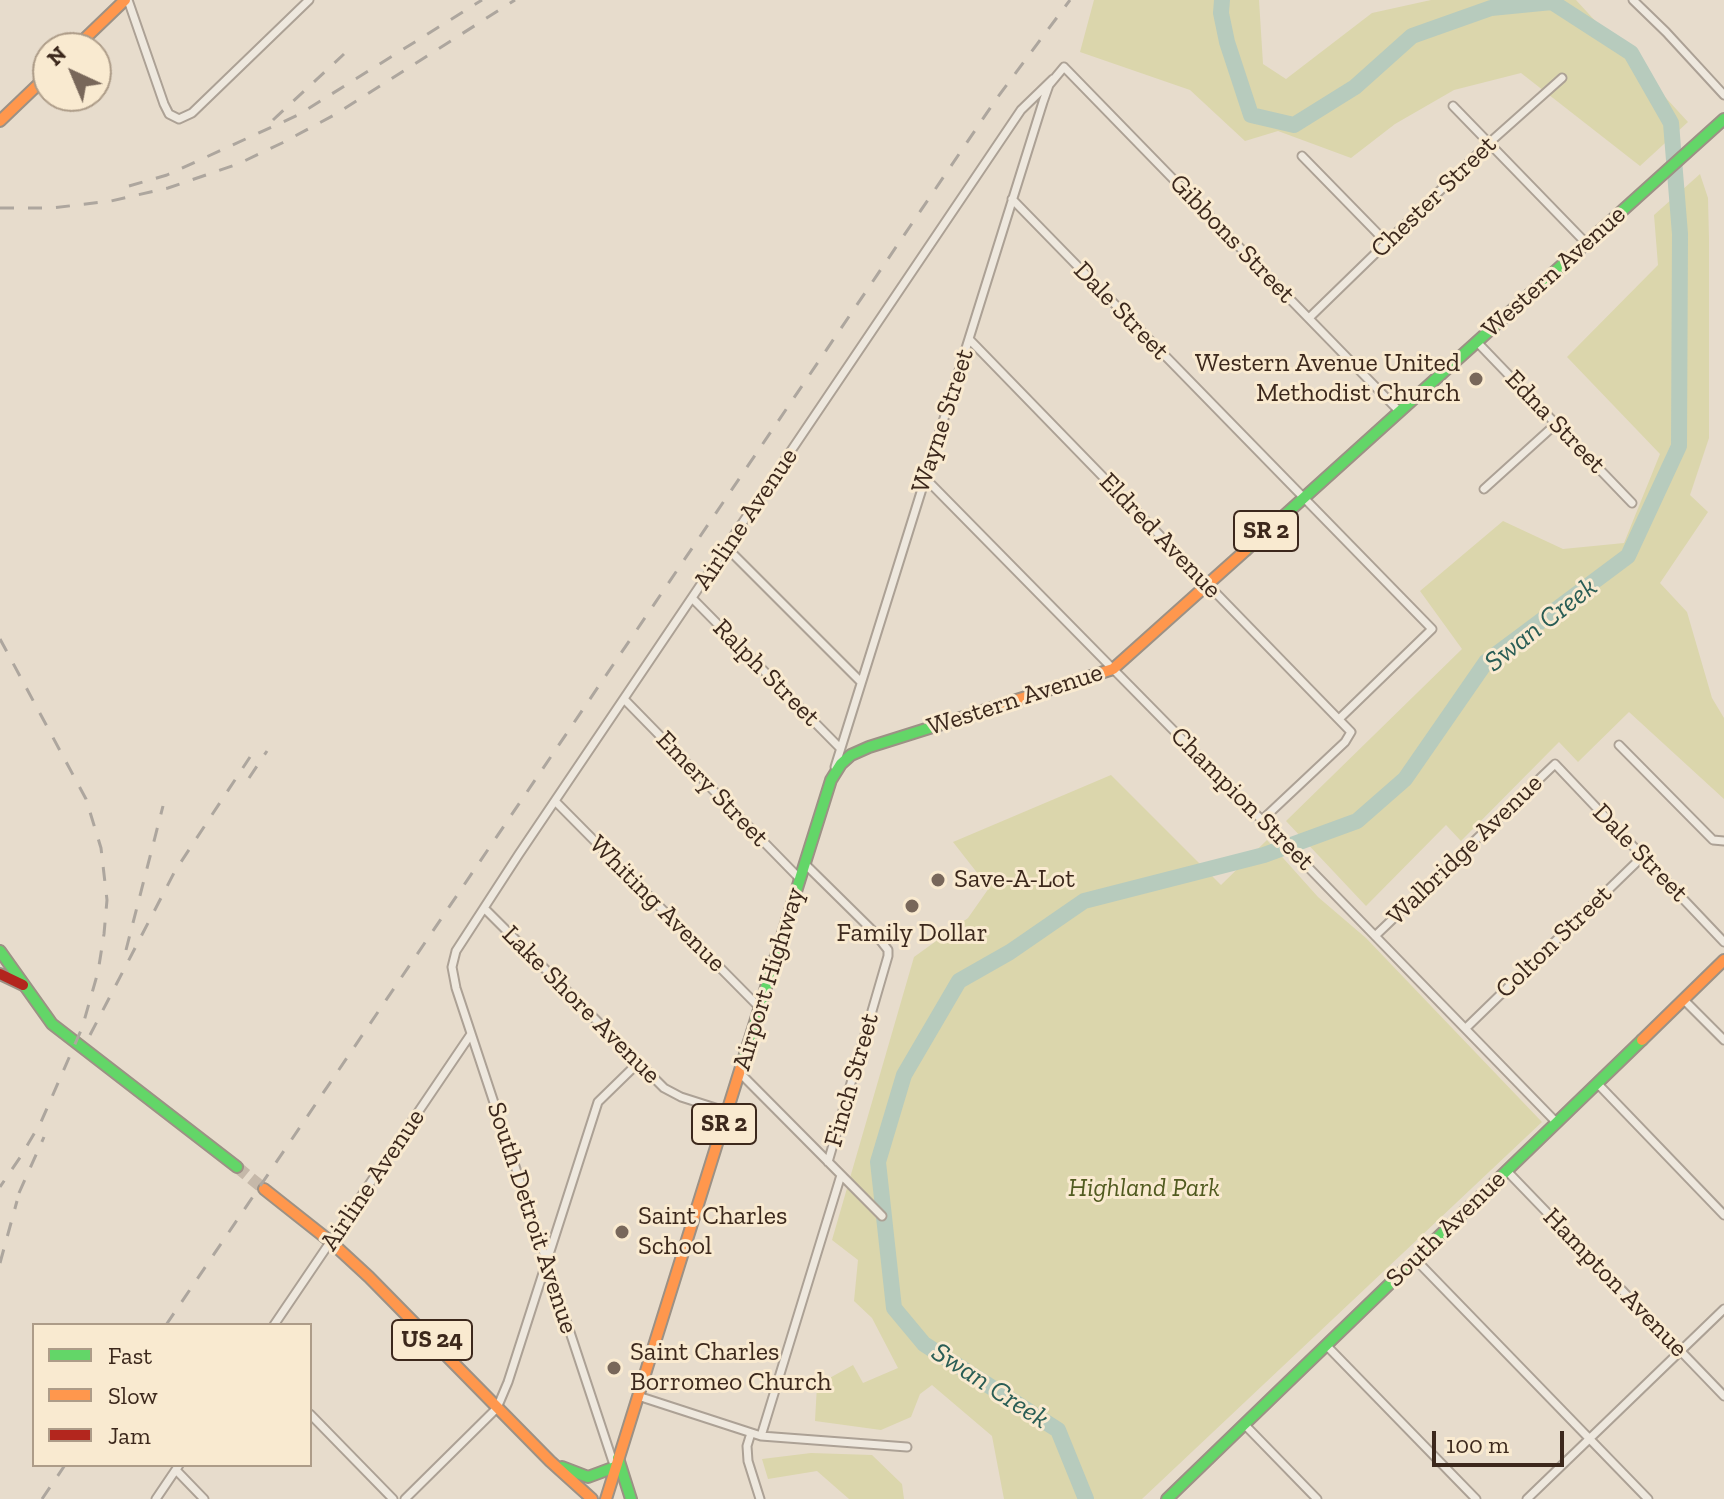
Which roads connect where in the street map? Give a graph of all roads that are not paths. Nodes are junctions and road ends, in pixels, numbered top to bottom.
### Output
1 (126, 0) edge
2 (309, 0) edge
3 (1633, 0) edge
4 (92, 32) edge
5 (1064, 67) joint
6 (1562, 78) dead end
7 (1053, 79) junction
8 (32, 90) edge
9 (1724, 95) edge
10 (1453, 106) dead end
11 (1724, 119) edge
12 (0, 121) edge
13 (1489, 143) junction
14 (1302, 156) dead end
15 (1012, 199) junction
16 (1386, 242) junction
17 (1586, 243) junction
18 (1309, 318) junction
19 (969, 339) junction
20 (1477, 342) junction
21 (1399, 411) junction
22 (1557, 423) junction
23 (925, 478) junction
24 (1484, 489) dead end
25 (1304, 497) junction
26 (1632, 503) dead end
27 (726, 547) junction
28 (1207, 584) junction
29 (692, 598) junction
30 (1113, 669) junction
31 (861, 682) junction
32 (624, 699) junction
33 (1339, 719) junction
34 (1619, 745) dead end
35 (840, 748) junction
36 (1555, 764) joint
37 (831, 780) junction
38 (555, 801) junction
39 (1262, 820) junction
40 (1724, 841) edge
41 (1643, 856) junction
42 (805, 864) junction
43 (800, 879) junction
44 (484, 908) junction
45 (1375, 936) junction
46 (1724, 942) edge
47 (0, 951) edge
48 (1724, 960) edge
49 (452, 967) joint
50 (0, 974) edge
51 (23, 985) junction
52 (1683, 999) junction
53 (760, 1008) junction
54 (1466, 1028) junction
55 (471, 1034) junction
56 (1724, 1040) edge
57 (638, 1063) junction
58 (740, 1073) junction
59 (1597, 1083) junction
60 (728, 1112) junction
61 (1556, 1122) junction
62 (828, 1162) junction
63 (237, 1167) tunnel mouth
64 (1506, 1170) junction
65 (841, 1175) junction
66 (264, 1189) tunnel mouth
67 (1724, 1215) edge
68 (882, 1216) dead end
69 (331, 1242) junction
70 (1415, 1259) junction
71 (547, 1262) junction
72 (1724, 1309) edge
73 (275, 1323) edge
74 (1326, 1345) junction
75 (1680, 1351) junction
76 (638, 1396) junction
77 (1724, 1396) edge
78 (497, 1408) junction
79 (312, 1416) edge
80 (1244, 1424) junction
81 (751, 1433) junction
82 (761, 1436) junction
83 (1589, 1439) junction
84 (907, 1447) dead end
85 (550, 1461) junction
86 (616, 1463) junction
87 (178, 1468) edge
88 (156, 1499) edge
89 (204, 1499) edge
90 (393, 1499) edge
91 (405, 1499) edge
92 (592, 1499) edge
93 (606, 1499) edge
94 (631, 1499) edge
95 (760, 1499) edge
96 (1167, 1499) edge
97 (1317, 1499) edge
98 (1476, 1499) edge
99 (1527, 1499) edge
100 (1648, 1499) edge

1 - 2 street
1 - 4 main road
3 - 9 street
5 - 7 street, Wayne Street
5 - 18 street, Gibbons Street
6 - 13 street, Chester Street
7 - 15 street, Wayne Street
7 - 27 street, Airline Avenue
8 - 12 main road
10 - 13 street
11 - 17 main road, Western Avenue / SR 2
13 - 16 street, Chester Street
13 - 17 street
14 - 16 street
15 - 19 street, Wayne Street
15 - 25 street, Dale Street
16 - 18 street, Chester Street
17 - 20 main road, Western Avenue / SR 2
18 - 21 street, Gibbons Street
19 - 23 street, Wayne Street
19 - 28 street, Eldred Avenue
20 - 21 main road, Western Avenue / SR 2
20 - 22 street, Edna Street
21 - 25 main road, Western Avenue / SR 2
22 - 24 street
22 - 26 street, Edna Street
23 - 30 street, Champion Street
23 - 31 street, Wayne Street
25 - 28 main road, Western Avenue / SR 2
25 - 33 street, Dale Street
27 - 29 street, Airline Avenue
27 - 31 street
28 - 30 main road, Western Avenue / SR 2
28 - 33 street, Eldred Avenue
29 - 32 street, Airline Avenue
29 - 35 street, Ralph Street
30 - 37 main road, Western Avenue / SR 2
30 - 39 street, Champion Street
31 - 35 street, Wayne Street
32 - 38 street, Airline Avenue
32 - 43 street, Emery Street
33 - 39 street, Eldred Avenue
34 - 40 street
35 - 37 street, Wayne Street
36 - 41 street, Dale Street
36 - 45 street, Walbridge Avenue
37 - 42 main road, Airport Highway / SR 2
38 - 44 street, Airline Avenue
38 - 53 street, Whiting Avenue
39 - 45 street, Champion Street
41 - 46 street, Dale Street
41 - 54 street, Colton Street
42 - 43 main road, Airport Highway / SR 2
42 - 62 street, Finch Street
43 - 53 main road, Airport Highway / SR 2
44 - 49 street, Airline Avenue
44 - 57 street, Lake Shore Avenue
45 - 54 street, Champion Street
47 - 51 main road
48 - 52 main road, South Avenue
49 - 55 street, South Detroit Avenue
50 - 51 main road
51 - 63 main road
52 - 56 street
52 - 59 main road, South Avenue
53 - 58 main road, Airport Highway / SR 2
54 - 61 street, Champion Street
55 - 69 street, Airline Avenue
55 - 71 street, South Detroit Avenue
57 - 60 street, Lake Shore Avenue
57 - 71 street
58 - 60 main road, Airport Highway / SR 2
58 - 62 street
59 - 61 main road, South Avenue
59 - 67 street
60 - 76 main road, Airport Highway / SR 2
61 - 64 main road, South Avenue
62 - 65 street, Finch Street
64 - 70 main road, South Avenue
64 - 75 street, Hampton Avenue
65 - 68 street
65 - 82 street, Finch Street
66 - 69 main road, US 24
69 - 73 street, Airline Avenue
69 - 78 main road, US 24
70 - 74 main road, South Avenue
70 - 83 street
71 - 78 street
71 - 86 street, South Detroit Avenue
72 - 75 street
74 - 80 main road, South Avenue
74 - 98 street
75 - 77 street, Hampton Avenue
75 - 83 street
76 - 81 street
76 - 86 main road, Airport Highway / SR 2
78 - 85 main road, US 24
78 - 91 street
79 - 90 street
80 - 96 main road, South Avenue
80 - 97 street
81 - 82 street
81 - 95 street
82 - 84 street
83 - 99 street
83 - 100 street
85 - 86 main road
85 - 92 main road, US 24
86 - 93 main road, Airport Highway / SR 2
86 - 94 main road
87 - 88 street
87 - 89 street

